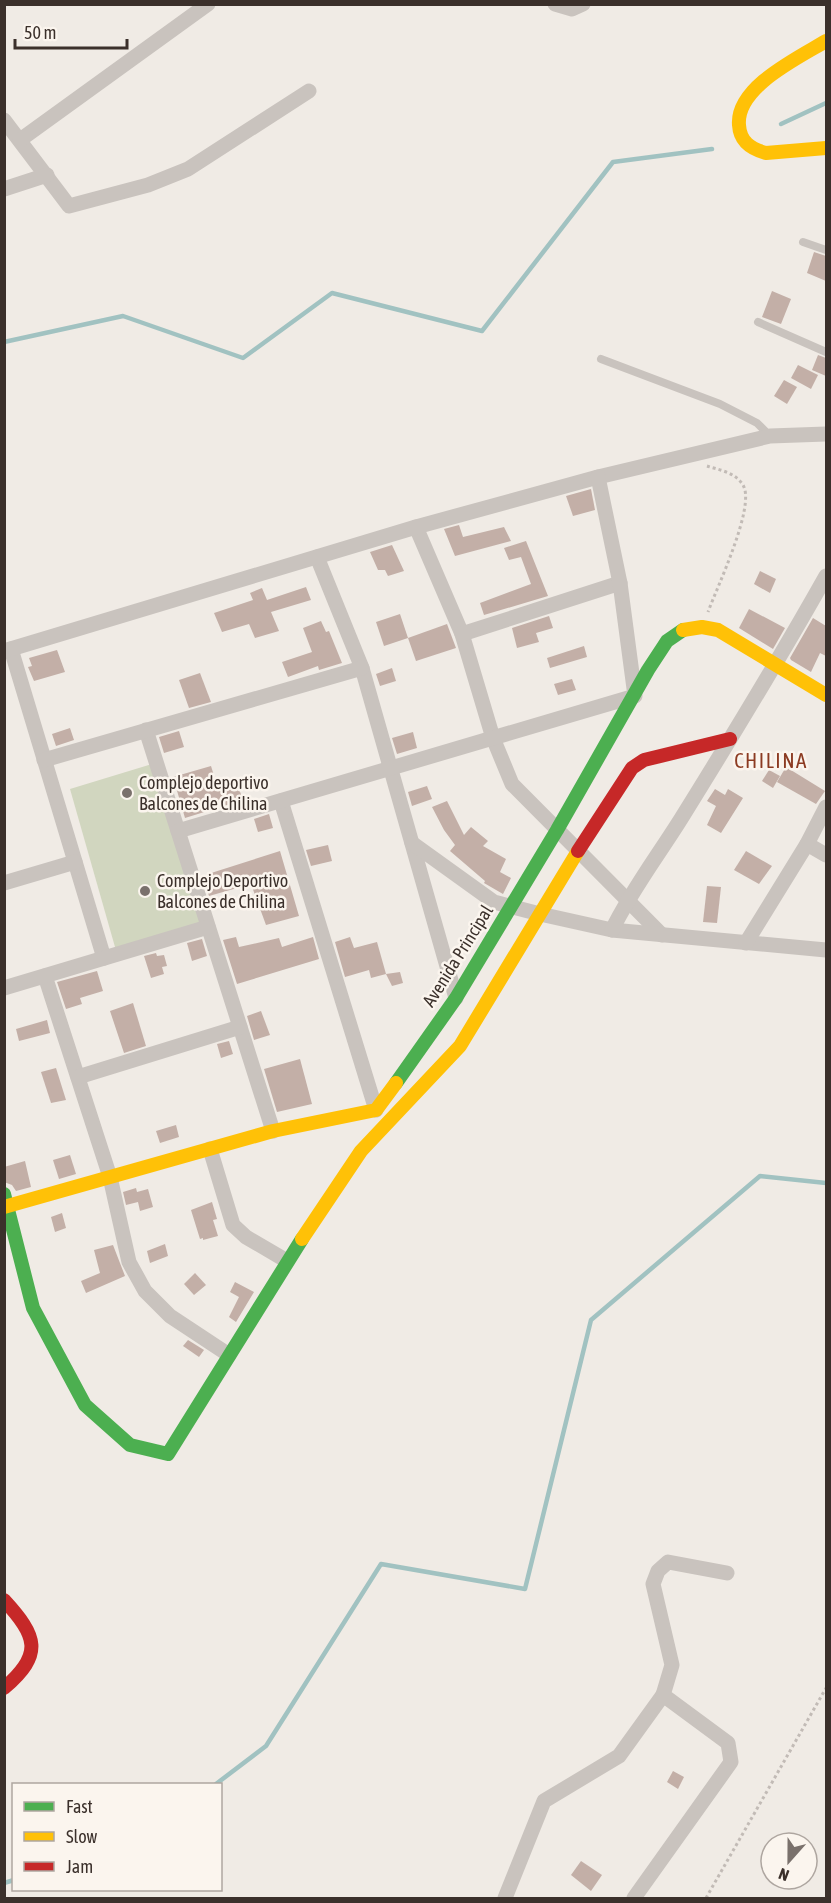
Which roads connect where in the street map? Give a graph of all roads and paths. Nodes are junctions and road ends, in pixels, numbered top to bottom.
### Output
1 (208, 4) edge
2 (555, 4) edge
3 (583, 4) edge
4 (826, 41) edge
5 (309, 92) dead end
6 (4, 120) edge
7 (20, 140) junction
8 (826, 148) edge
9 (47, 175) junction
10 (4, 189) edge
11 (803, 242) dead end
12 (826, 250) edge
13 (758, 322) dead end
14 (826, 352) edge
15 (601, 359) dead end
16 (826, 434) edge
17 (770, 436) junction
18 (700, 454) junction
19 (598, 477) junction
20 (416, 527) junction
21 (317, 557) junction
22 (826, 576) edge
23 (620, 583) junction
24 (702, 627) junction
25 (462, 634) junction
26 (8, 650) edge
27 (776, 664) junction
28 (362, 668) junction
29 (826, 695) edge
30 (635, 696) junction
31 (146, 730) junction
32 (493, 738) junction
33 (730, 739) junction
34 (44, 760) junction
35 (390, 768) junction
36 (280, 801) junction
37 (826, 807) edge
38 (557, 830) junction
39 (178, 831) junction
40 (412, 843) junction
41 (807, 844) junction
42 (578, 851) junction
43 (826, 855) edge
44 (75, 862) junction
45 (4, 883) edge
46 (627, 900) junction
47 (510, 906) junction
48 (540, 914) junction
49 (208, 927) junction
50 (612, 930) junction
51 (662, 935) junction
52 (746, 943) junction
53 (826, 950) edge
54 (104, 958) junction
55 (45, 976) junction
56 (4, 988) edge
57 (456, 998) junction
58 (240, 1027) junction
59 (78, 1077) junction
60 (376, 1110) junction
61 (273, 1131) junction
62 (210, 1149) junction
63 (110, 1177) junction
64 (6, 1202) edge
65 (287, 1261) junction
66 (229, 1355) junction
67 (727, 1573) dead end
68 (4, 1600) edge
69 (4, 1688) edge
70 (826, 1688) edge
71 (663, 1695) junction
72 (505, 1899) edge
73 (634, 1899) edge
74 (706, 1899) edge

1 - 7 street
2 - 3 street
4 - 8 street
5 - 9 street
6 - 7 street
7 - 9 street
9 - 10 street
11 - 12 lane
13 - 14 lane
15 - 17 lane
16 - 17 street
17 - 18 street
18 - 19 street
18 - 24 path
19 - 20 street
19 - 23 street
20 - 21 street
20 - 25 street
21 - 26 street
21 - 28 street
22 - 27 street
23 - 25 street
23 - 30 street
24 - 27 street
24 - 30 street, Avenida Principal
25 - 32 street
26 - 34 street
27 - 29 street
27 - 33 street
28 - 31 street
28 - 35 street
30 - 32 street
30 - 38 street, Avenida Principal
31 - 34 street
31 - 39 street
32 - 35 street
32 - 38 street
33 - 42 street
33 - 46 street
34 - 44 street
35 - 36 street
35 - 40 street
36 - 39 street
36 - 60 street
37 - 41 street
38 - 42 street
38 - 47 street, Avenida Principal
39 - 49 street
40 - 47 street
40 - 57 street
41 - 43 street
41 - 52 street
42 - 46 street
42 - 48 street
44 - 45 street
44 - 54 street
46 - 50 street
46 - 51 street
47 - 48 street
47 - 57 street, Avenida Principal
48 - 50 street
48 - 65 street
49 - 54 street
49 - 58 street
50 - 51 street
51 - 52 street
52 - 53 street
54 - 55 street
55 - 56 street
55 - 59 street
57 - 60 street, Avenida Principal
58 - 59 street
58 - 61 street
59 - 63 street
60 - 61 street
61 - 62 street
62 - 63 street
62 - 65 street
63 - 64 street
63 - 66 street
64 - 66 street
65 - 66 street
67 - 71 street
68 - 69 street
70 - 74 path
71 - 72 street
71 - 73 street

